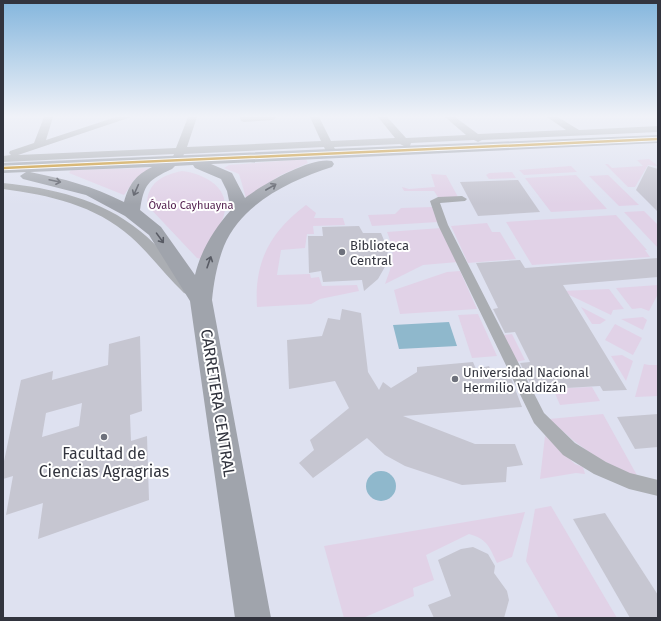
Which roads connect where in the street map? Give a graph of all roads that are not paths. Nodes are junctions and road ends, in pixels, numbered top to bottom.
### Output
1 (34, 146) edge
2 (185, 146) edge
3 (381, 146) edge
4 (402, 146) edge
5 (447, 146) edge
6 (510, 146) edge
7 (489, 147) joint
8 (330, 148) junction
9 (376, 152) junction
10 (3, 157) edge
11 (182, 158) junction
12 (3, 169) edge
13 (3, 186) edge
14 (462, 199) dead end
15 (240, 211) junction
16 (131, 212) junction
17 (202, 300) junction
18 (658, 488) edge
19 (253, 618) edge

1 - 10 street
2 - 11 street
3 - 8 street
4 - 9 highway
5 - 7 highway
6 - 7 highway
8 - 9 highway
8 - 11 highway
15 -> 9 highway
10 - 11 street
11 - 12 highway
11 - 15 highway
11 -> 16 highway
12 -> 16 highway, CARRETERA CENTRAL
13 - 17 street
14 - 18 street
17 -> 15 highway
16 -> 17 highway, CARRETERA CENTRAL
17 - 19 highway, CARRETERA CENTRAL

